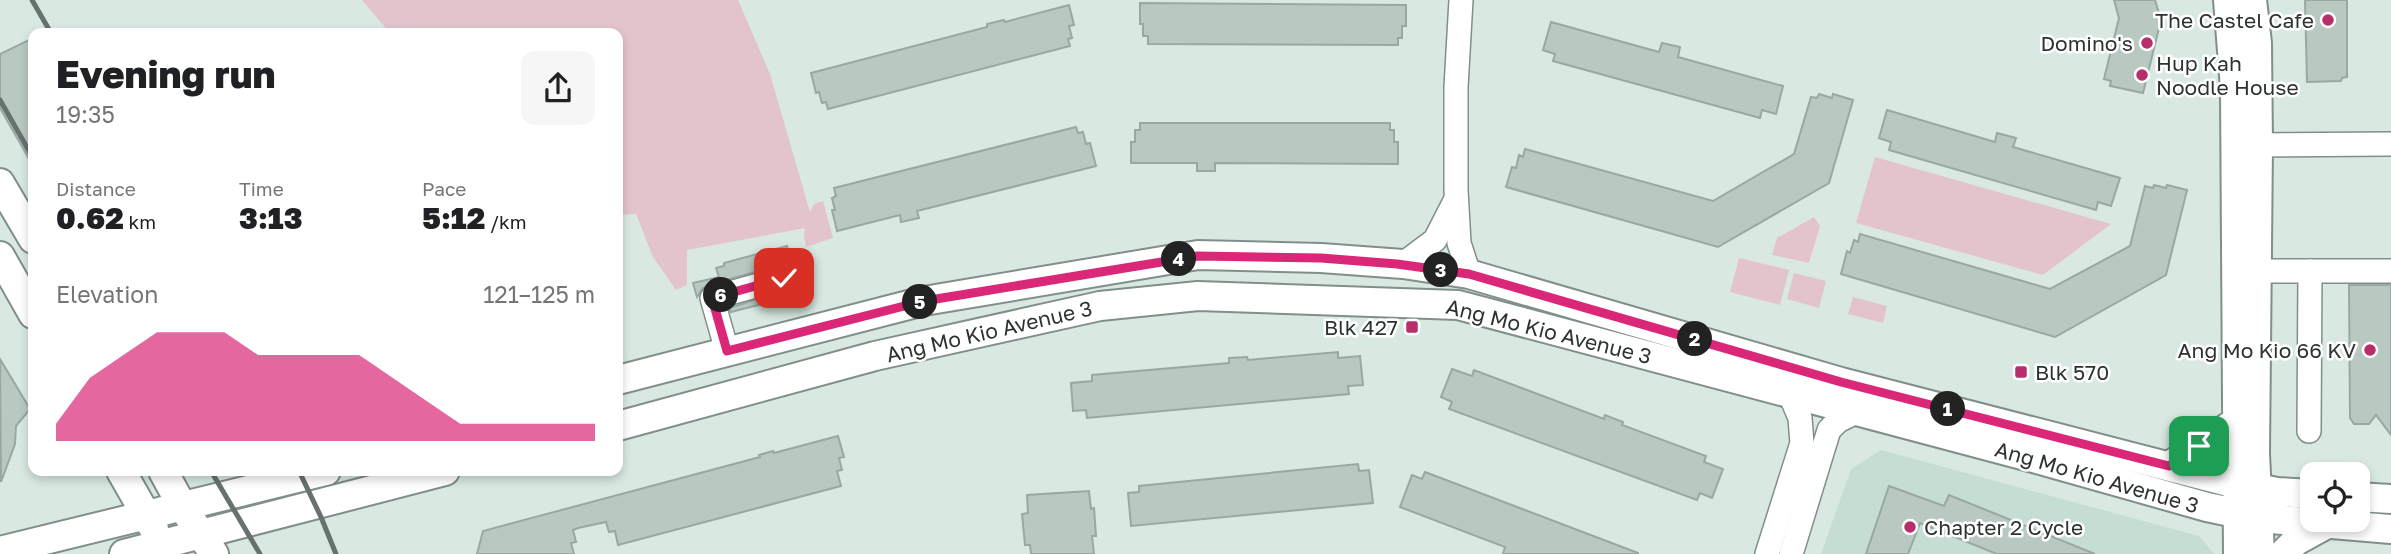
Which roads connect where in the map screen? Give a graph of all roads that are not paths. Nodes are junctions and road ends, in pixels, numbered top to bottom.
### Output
1 (1461, 0) edge
2 (2228, 0) edge
3 (2252, 0) edge
4 (2391, 144) edge
5 (2247, 145) junction
6 (0, 183) edge
7 (1456, 199) junction
8 (28, 231) edge
9 (0, 256) edge
10 (1403, 264) junction
11 (2257, 271) junction
12 (2310, 271) junction
13 (2391, 271) edge
14 (1469, 274) junction
15 (784, 278) dead end
16 (28, 305) edge
17 (727, 351) junction
18 (623, 379) edge
19 (1789, 393) junction
20 (1858, 411) junction
21 (2236, 422) junction
22 (623, 425) edge
23 (2309, 431) dead end
24 (2169, 466) junction
25 (122, 476) edge
26 (125, 476) edge
27 (166, 476) edge
28 (305, 476) edge
29 (429, 476) edge
30 (2247, 486) junction
31 (2300, 493) edge
32 (2370, 498) edge
33 (2391, 499) edge
34 (182, 506) junction
35 (145, 515) junction
36 (2248, 516) junction
37 (2300, 521) edge
38 (102, 527) junction
39 (2370, 527) edge
40 (2391, 528) edge
41 (2312, 532) edge
42 (207, 544) edge
43 (167, 549) edge
44 (0, 551) edge
45 (124, 554) edge
46 (1767, 554) edge
47 (1791, 554) edge
48 (2238, 554) edge
49 (2260, 554) edge
50 (2283, 554) edge

1 - 7 street
2 - 5 main road
3 - 5 main road
4 - 5 street
5 - 11 main road
5 - 21 main road
6 - 8 main road
7 - 10 street
7 - 14 street
9 - 16 main road
10 - 14 main road, Ang Mo Kio Avenue 3
10 - 17 main road, Ang Mo Kio Avenue 3
11 - 12 street
11 - 30 main road
12 - 13 street
12 - 23 street
14 - 24 main road, Ang Mo Kio Avenue 3
15 - 17 street
17 - 18 main road, Ang Mo Kio Avenue 3
19 - 20 main road, Ang Mo Kio Avenue 3
19 - 22 main road, Ang Mo Kio Avenue 3
19 - 46 street
20 - 36 main road, Ang Mo Kio Avenue 3
20 - 47 street
21 - 24 main road
21 - 30 main road
24 - 30 main road, Ang Mo Kio Avenue 3
25 - 38 main road
26 - 35 main road
27 - 34 main road
28 - 34 main road
29 - 42 main road
30 - 31 main road, Ang Mo Kio Avenue 3
30 - 36 main road
32 - 33 main road
34 - 35 main road
34 - 42 main road
35 - 38 main road
35 - 43 main road
36 - 37 main road, Ang Mo Kio Avenue 3
36 - 48 main road
36 - 49 main road
38 - 44 main road
39 - 40 main road, Ang Mo Kio Avenue 3
41 - 50 main road
42 - 43 main road
43 - 45 main road

